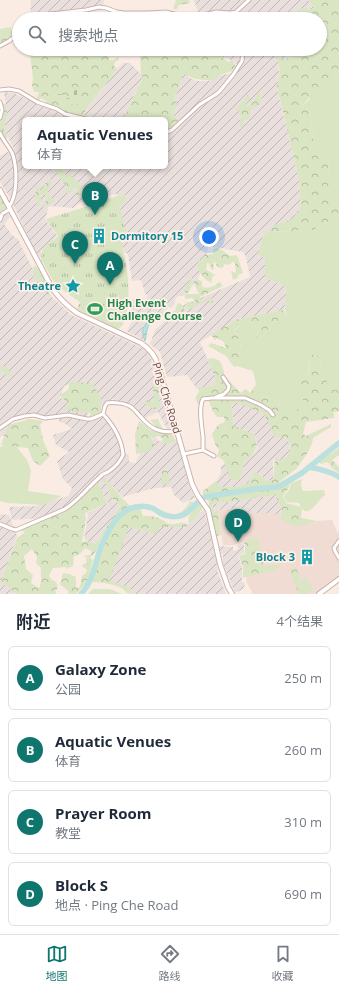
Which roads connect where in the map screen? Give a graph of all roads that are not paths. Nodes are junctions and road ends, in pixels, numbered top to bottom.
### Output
1 (249, 0) edge
2 (68, 12) edge
3 (117, 12) edge
4 (236, 12) edge
5 (12, 39) edge
6 (0, 46) edge
7 (242, 56) edge
8 (0, 90) edge
9 (0, 102) edge
10 (78, 117) edge
11 (0, 118) edge
12 (168, 132) edge
13 (0, 133) edge
14 (0, 190) edge
15 (10, 208) junction
16 (0, 220) edge
17 (223, 377) dead end
18 (212, 398) junction
19 (102, 414) junction
20 (273, 415) dead end
21 (0, 428) edge
22 (178, 431) junction
23 (203, 450) junction
24 (184, 454) junction
25 (214, 456) dead end
26 (0, 524) edge
27 (339, 541) edge
28 (339, 558) edge
29 (339, 579) edge
30 (232, 594) edge
31 (319, 594) edge

1 - 4 street
2 - 3 street
5 - 6 street
7 - 12 street
8 - 10 street
9 - 11 street
13 - 15 street
14 - 15 street, Ping Che Road
15 - 16 street
15 - 22 street, Ping Che Road
17 - 18 street
18 - 20 street
18 - 23 street
19 - 21 street
19 - 22 street
19 - 26 street
22 - 24 street, Ping Che Road
23 - 24 street
23 - 25 street
24 - 30 street, Ping Che Road
27 - 28 street
29 - 31 street

